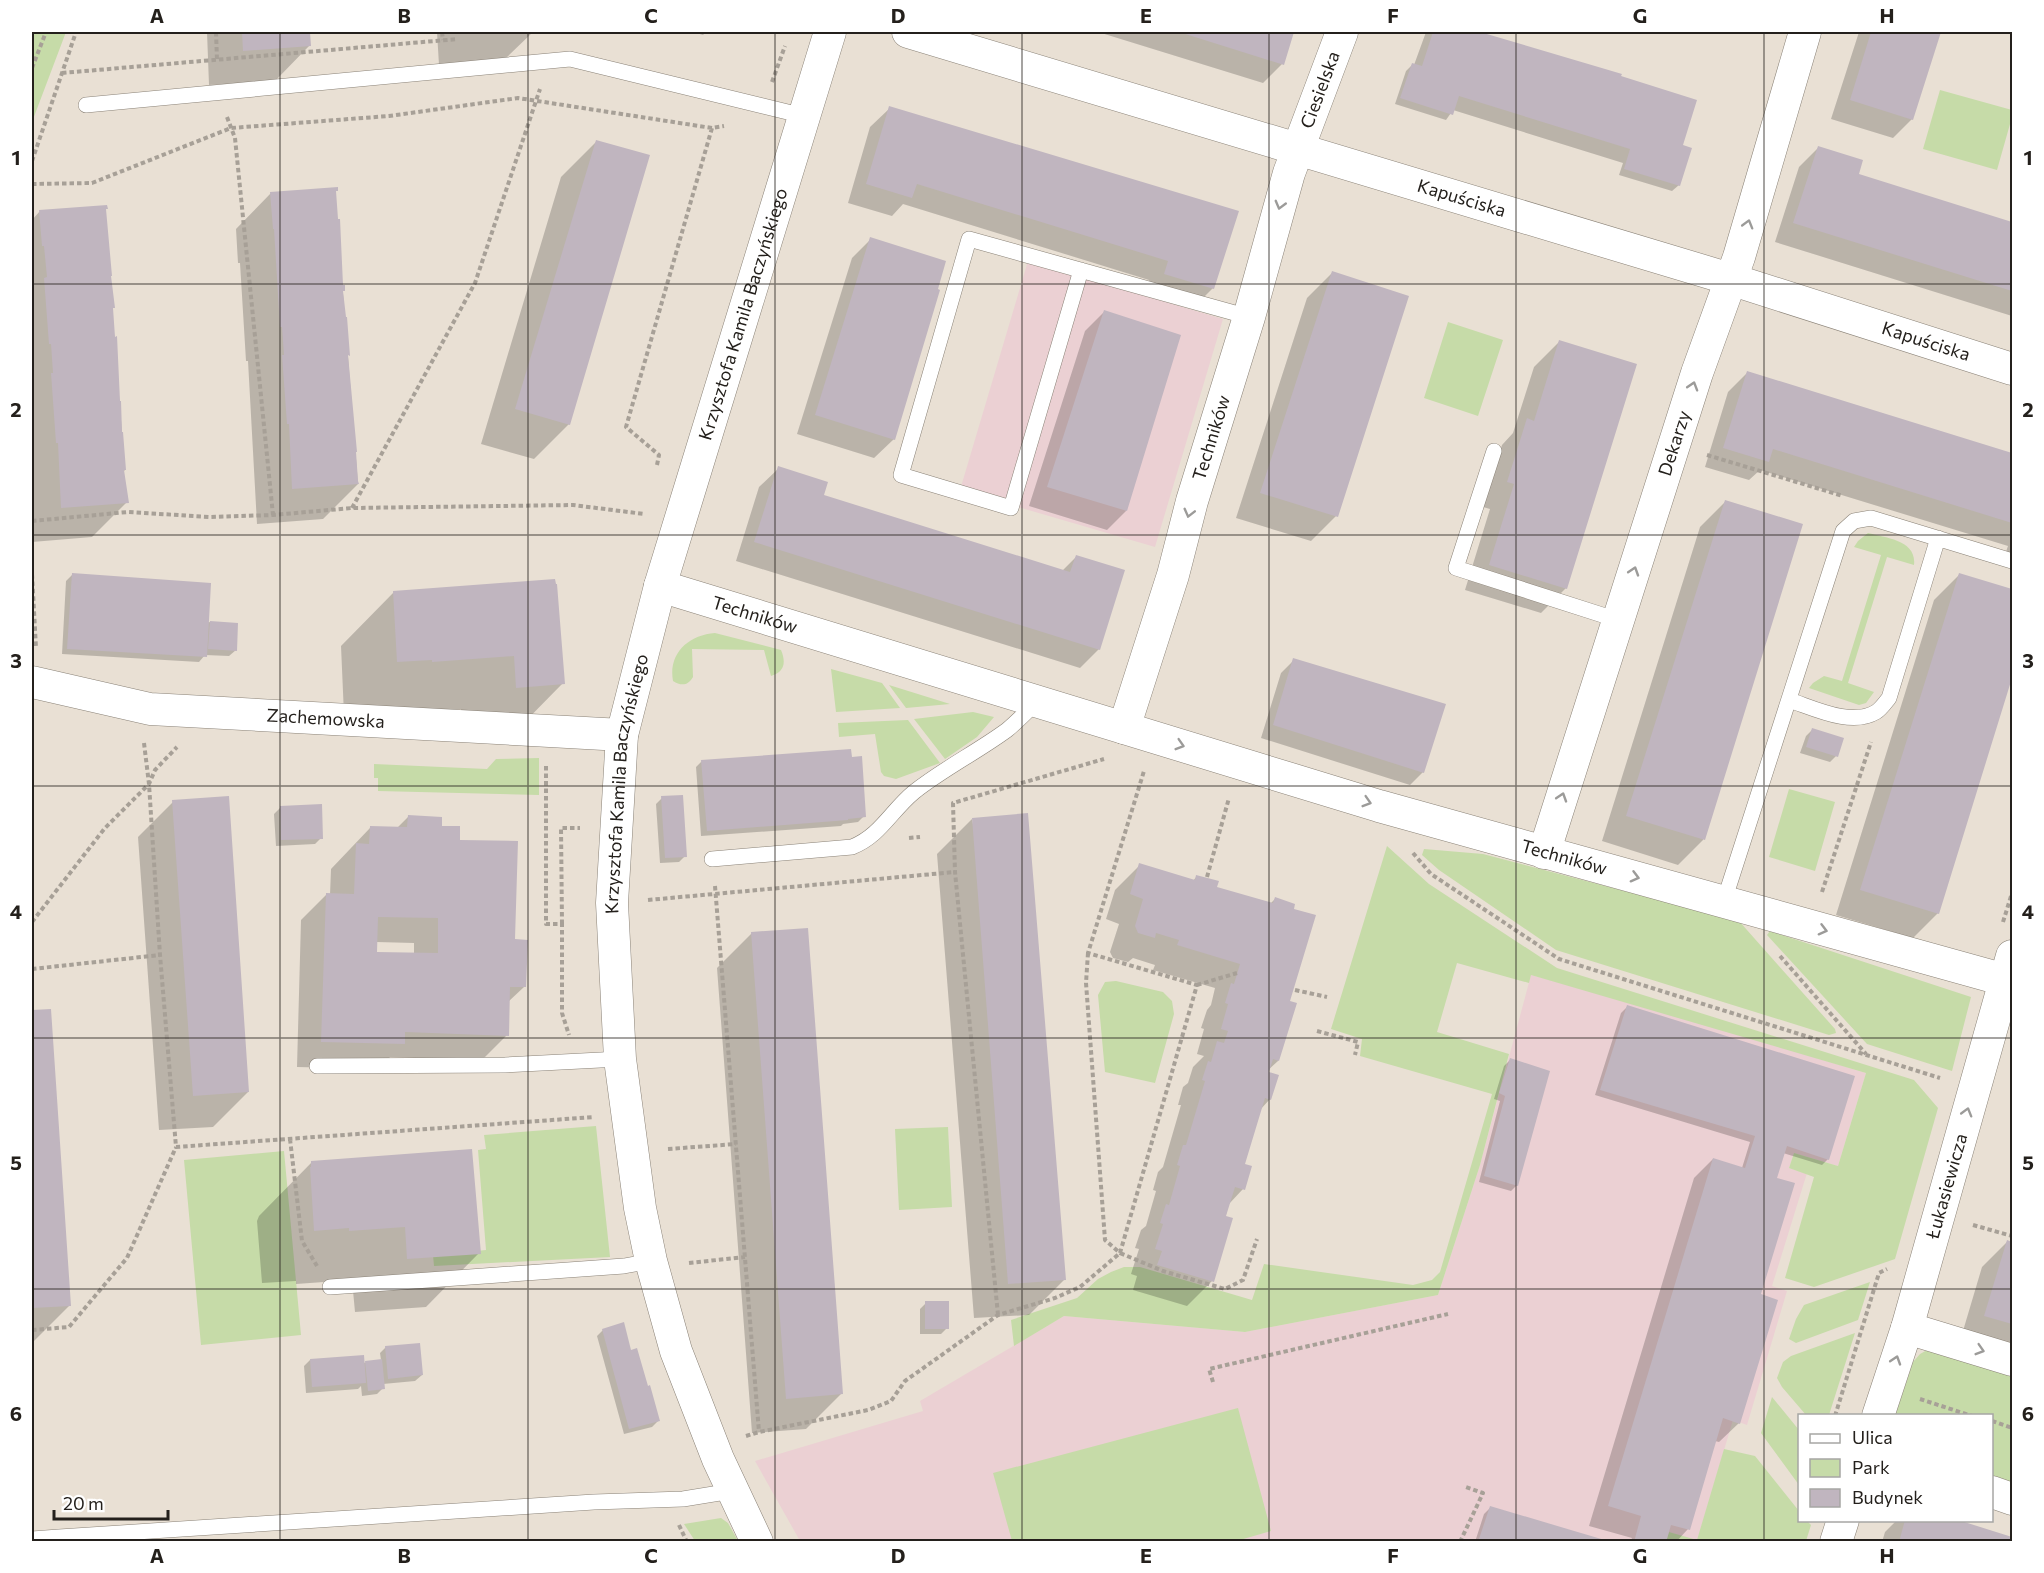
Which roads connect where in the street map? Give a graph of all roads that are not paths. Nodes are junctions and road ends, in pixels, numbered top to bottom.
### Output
1 (830, 32) edge
2 (908, 32) edge
3 (1342, 32) edge
4 (1805, 32) edge
5 (86, 105) dead end
6 (804, 116) junction
7 (1298, 149) junction
8 (1081, 270) junction
9 (1731, 279) junction
10 (1249, 317) junction
11 (2013, 369) edge
12 (1494, 451) dead end
13 (1938, 538) junction
14 (2013, 561) edge
15 (660, 586) junction
16 (1618, 620) junction
17 (35, 683) edge
18 (1789, 700) junction
19 (1038, 701) junction
20 (1124, 728) junction
21 (622, 735) junction
22 (1544, 853) junction
23 (712, 859) dead end
24 (1724, 901) junction
25 (2009, 968) edge
26 (620, 1059) junction
27 (317, 1066) dead end
28 (651, 1261) junction
29 (330, 1287) road end
30 (1907, 1328) junction
31 (2013, 1360) edge
32 (1879, 1414) edge
33 (732, 1491) junction
34 (1993, 1492) edge
35 (2013, 1499) edge
36 (1843, 1522) edge
37 (32, 1539) edge
38 (60, 1539) edge
39 (757, 1542) edge
40 (1836, 1542) edge

1 - 6 street, Krzysztofa Kamila Baczyńskiego
2 - 7 street, Kapuściska
3 - 7 street, Ciesielska
9 -> 4 street, Dekarzy
5 - 6 lane
6 - 15 street, Krzysztofa Kamila Baczyńskiego
7 - 9 street, Kapuściska
7 -> 10 street, Techników
8 - 8 lane
8 - 10 lane
9 - 11 street, Kapuściska
16 -> 9 street, Dekarzy
10 -> 20 street, Techników
12 - 16 lane
13 - 14 lane
13 - 18 lane
13 - 18 lane
15 - 19 street, Techników
15 - 21 street, Krzysztofa Kamila Baczyńskiego
22 -> 16 street, Dekarzy
17 - 21 street, Zachemowska
18 - 24 lane
19 - 20 street, Techników
19 - 23 lane
20 -> 22 street, Techników
21 - 26 street, Krzysztofa Kamila Baczyńskiego
22 -> 24 street, Techników
24 -> 25 street, Techników
30 -> 25 street, Łukasiewicza
26 - 27 lane
26 - 28 street, Krzysztofa Kamila Baczyńskiego
28 - 29 lane
28 - 33 street, Krzysztofa Kamila Baczyńskiego
30 -> 31 street
32 -> 30 street, Łukasiewicza
33 - 38 lane
33 - 39 street, Krzysztofa Kamila Baczyńskiego
34 - 35 street
36 - 40 street
37 - 38 lane

